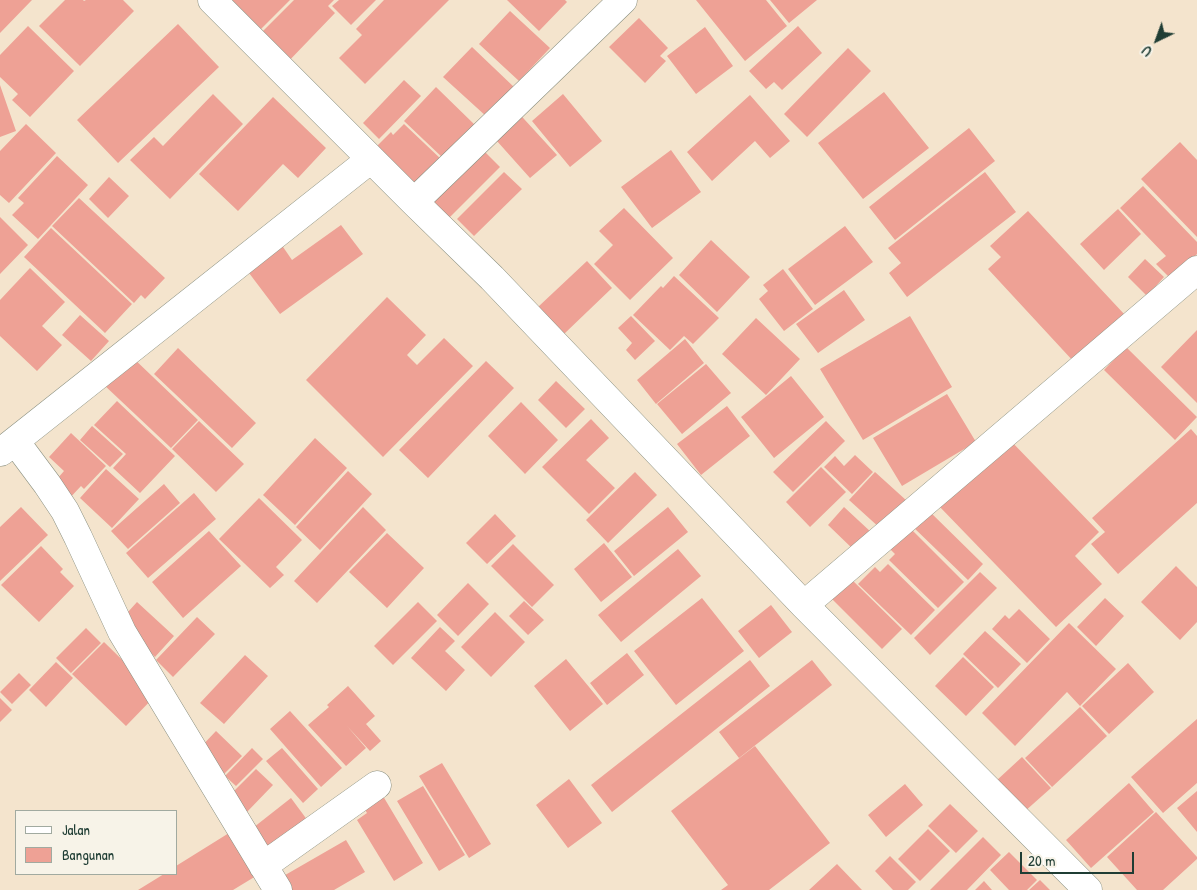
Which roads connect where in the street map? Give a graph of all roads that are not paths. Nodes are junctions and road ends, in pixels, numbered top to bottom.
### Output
1 (212, 0) edge
2 (611, 4) edge
3 (371, 159) junction
4 (414, 202) junction
5 (1197, 270) edge
6 (7, 446) edge
7 (804, 605) junction
8 (377, 785) dead end
9 (263, 866) junction
10 (278, 890) edge
11 (1088, 890) edge

1 - 3 street
2 - 4 street
3 - 4 street
3 - 6 street
4 - 7 street
5 - 7 street
6 - 9 street
7 - 11 street
8 - 9 street
9 - 10 street

